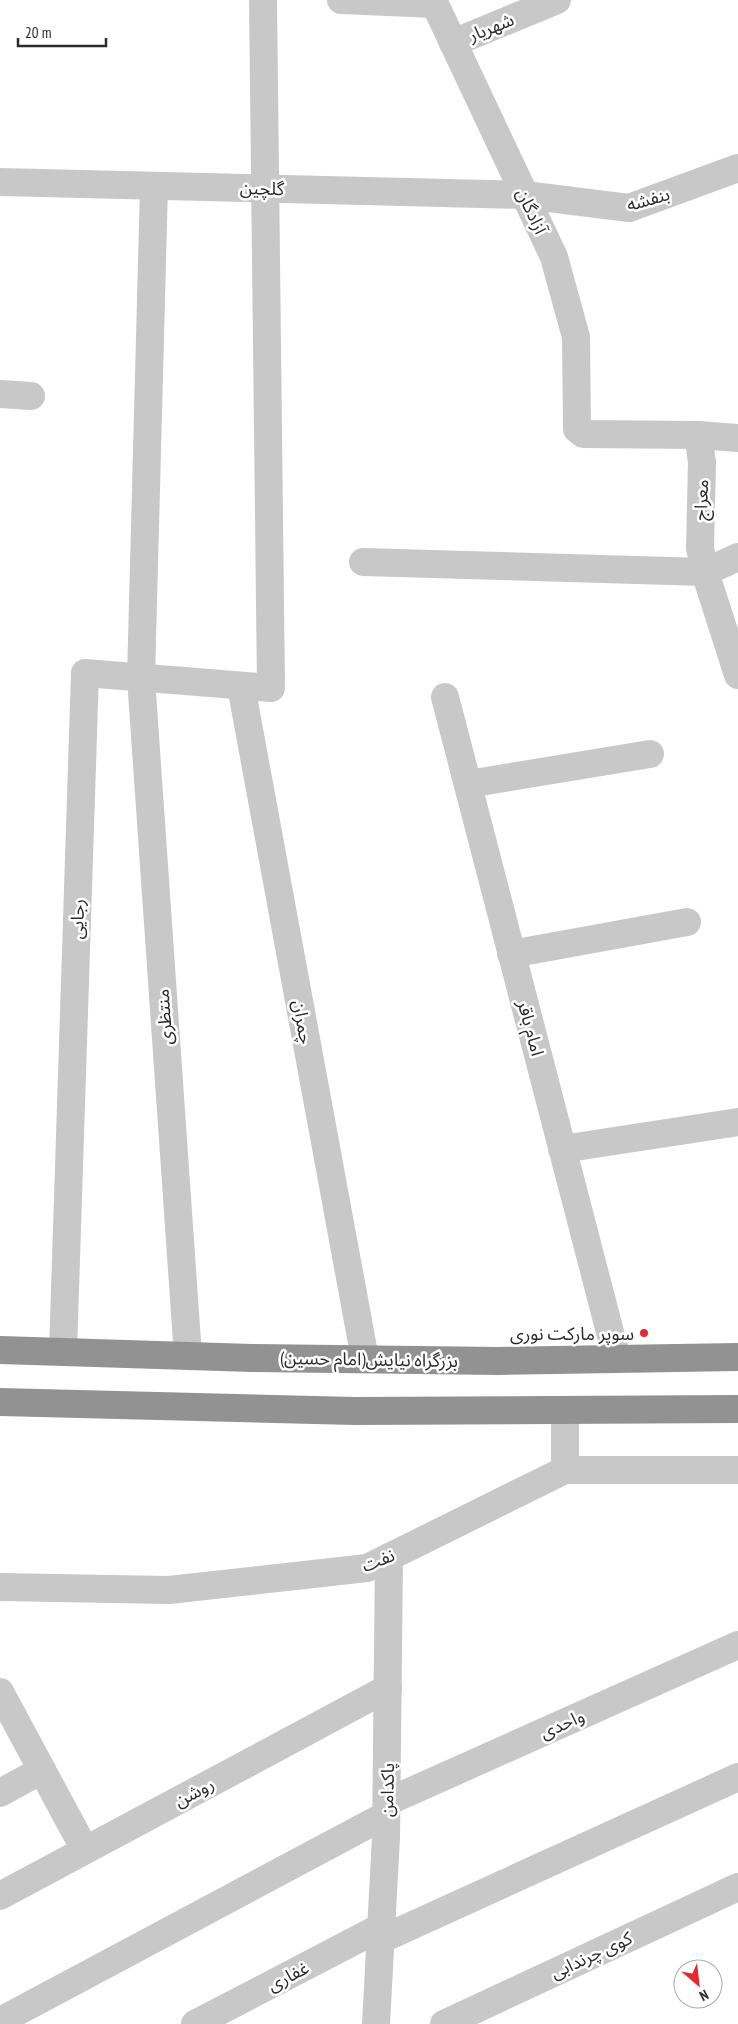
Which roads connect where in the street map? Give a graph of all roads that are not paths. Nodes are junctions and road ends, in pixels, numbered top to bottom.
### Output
1 (264, 0) edge
2 (341, 0) edge
3 (557, 0) edge
4 (434, 2) edge
5 (453, 43) junction
6 (738, 168) edge
7 (0, 182) edge
8 (154, 186) junction
9 (266, 189) junction
10 (525, 195) junction
11 (0, 394) edge
12 (31, 396) dead end
13 (698, 435) junction
14 (738, 438) edge
15 (738, 557) edge
16 (364, 562) dead end
17 (705, 572) junction
18 (738, 675) edge
19 (141, 678) junction
20 (241, 686) junction
21 (445, 697) dead end
22 (650, 754) dead end
23 (468, 784) junction
24 (687, 922) dead end
25 (511, 954) junction
26 (738, 1122) edge
27 (562, 1149) junction
28 (0, 1350) edge
29 (63, 1352) junction
30 (188, 1356) junction
31 (738, 1357) edge
32 (365, 1359) junction
33 (617, 1359) junction
34 (0, 1402) edge
35 (738, 1409) edge
36 (566, 1410) junction
37 (565, 1470) junction
38 (738, 1470) edge
39 (389, 1557) junction
40 (0, 1586) edge
41 (735, 1654) edge
42 (388, 1688) junction
43 (0, 1692) edge
44 (42, 1770) junction
45 (738, 1777) edge
46 (0, 1793) edge
47 (386, 1809) junction
48 (85, 1850) junction
49 (738, 1887) edge
50 (0, 1896) edge
51 (381, 1934) junction
52 (0, 2021) edge
53 (195, 2024) edge
54 (376, 2024) edge
55 (444, 2024) edge

1 - 9 street
2 - 4 street
3 - 5 street, شهریار
4 - 5 street, آزادگان
5 - 10 street, آزادگان
6 - 10 street, بنفشه
7 - 8 street, گلچین
8 - 9 street, گلچین
8 - 19 street, منتظری
9 - 10 street, گلچین
9 - 20 street, رجایی
10 - 13 street, آزادگان
11 - 12 street
13 - 14 street
13 - 17 street, معراج
15 - 17 street
16 - 17 street
17 - 18 street, معراج
19 - 20 street, رجایی
19 - 29 street, رجایی
19 - 30 street, منتظری
20 - 32 street, چمران
21 - 23 street, امام باقر
22 - 23 street
23 - 25 street, امام باقر
24 - 25 street
25 - 27 street, امام باقر
26 - 27 street
27 - 33 street, امام باقر
28 - 29 highway, بزرگراه نیایش(امام حسین)
29 - 30 highway, بزرگراه نیایش(امام حسین)
30 - 32 highway, بزرگراه نیایش(امام حسین)
31 - 33 highway, بزرگراه نیایش(امام حسین)
32 - 33 highway, بزرگراه نیایش(امام حسین)
34 - 36 highway
35 - 36 highway
36 - 37 street
37 - 38 street
37 - 39 street, نفت
39 - 40 street, نفت
39 - 42 street, پاکدامن
41 - 47 street, واحدی
42 - 47 street, پاکدامن
42 - 48 street, روشن
43 - 44 street
44 - 46 street
44 - 48 street
45 - 51 street, غفاری
47 - 51 street, پاکدامن
47 - 52 street, واحدی
48 - 50 street, روشن
49 - 55 street, کوی چرندابی
51 - 53 street, غفاری
51 - 54 street, پاکدامن

